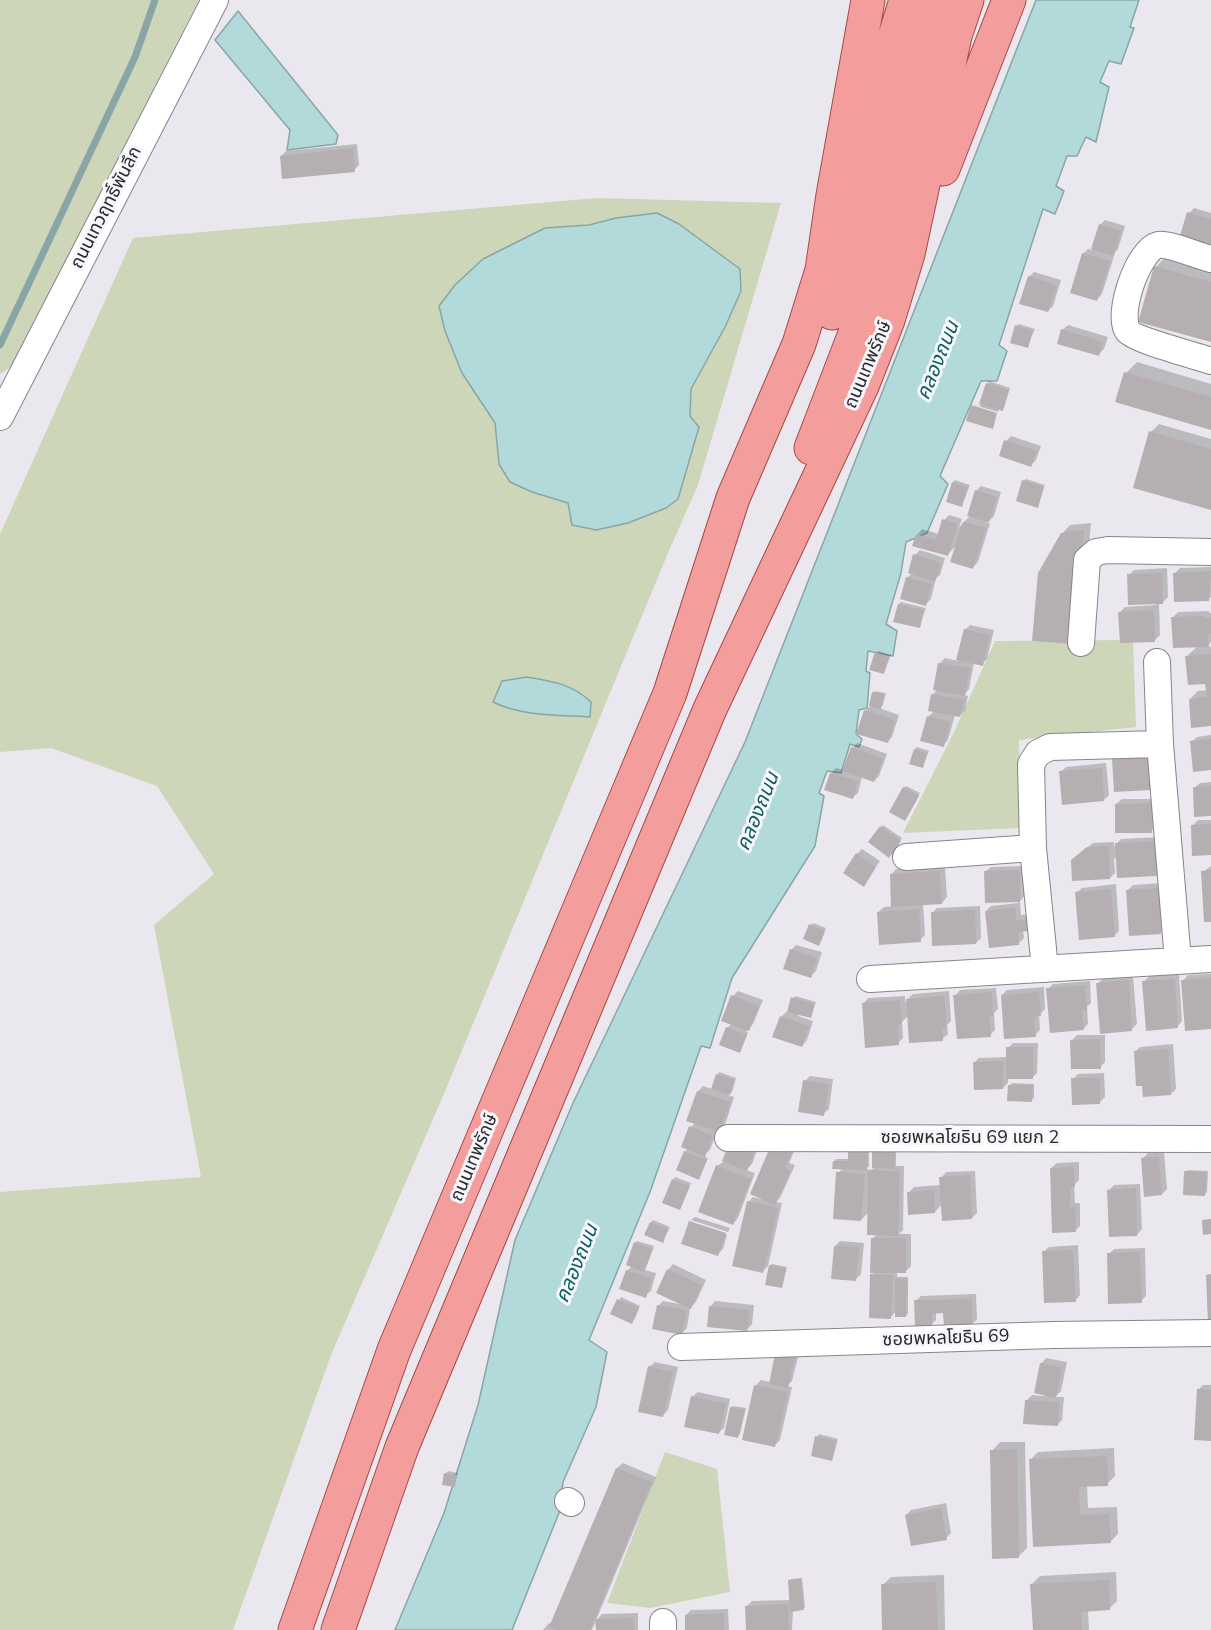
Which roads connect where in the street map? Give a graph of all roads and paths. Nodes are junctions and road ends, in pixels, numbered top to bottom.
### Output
1 (215, 0) edge
2 (868, 0) edge
3 (906, 0) edge
4 (936, 0) edge
5 (967, 0) edge
6 (1009, 0) edge
7 (908, 254) junction
8 (1211, 259) edge
9 (1211, 361) edge
10 (0, 417) edge
11 (768, 514) junction
12 (1211, 552) edge
13 (1081, 643) dead end
14 (1157, 662) dead end
15 (670, 693) junction
16 (710, 709) junction
17 (1160, 744) junction
18 (1033, 848) junction
19 (906, 857) dead end
20 (1211, 959) edge
21 (1178, 961) junction
22 (1045, 969) junction
23 (870, 979) dead end
24 (728, 1138) dead end
25 (1211, 1139) edge
26 (1211, 1334) edge
27 (681, 1347) dead end
28 (296, 1630) edge
29 (338, 1630) edge

1 - 10 street, ถนนเทวฤทธิ์พันลึก
2 - 15 main road, ถนนเทพรักษ์
3 - 11 main road, ถนนเทพรักษ์
4 - 11 main road, ถนนเทพรักษ์
5 - 7 main road, ถนนเทพรักษ์
6 - 7 main road
7 - 16 main road, ถนนเทพรักษ์
8 - 9 street
11 - 15 main road, ถนนเทพรักษ์
11 - 16 main road, ถนนเทพรักษ์
12 - 13 street
14 - 17 street
15 - 28 main road, ถนนเทพรักษ์
16 - 29 main road, ถนนเทพรักษ์
17 - 18 street
17 - 21 street
18 - 19 street
18 - 22 street
20 - 21 street
21 - 22 street
22 - 23 street
24 - 25 street, ซอยพหลโยธิน 69 แยก 2
26 - 27 street, ซอยพหลโยธิน 69

